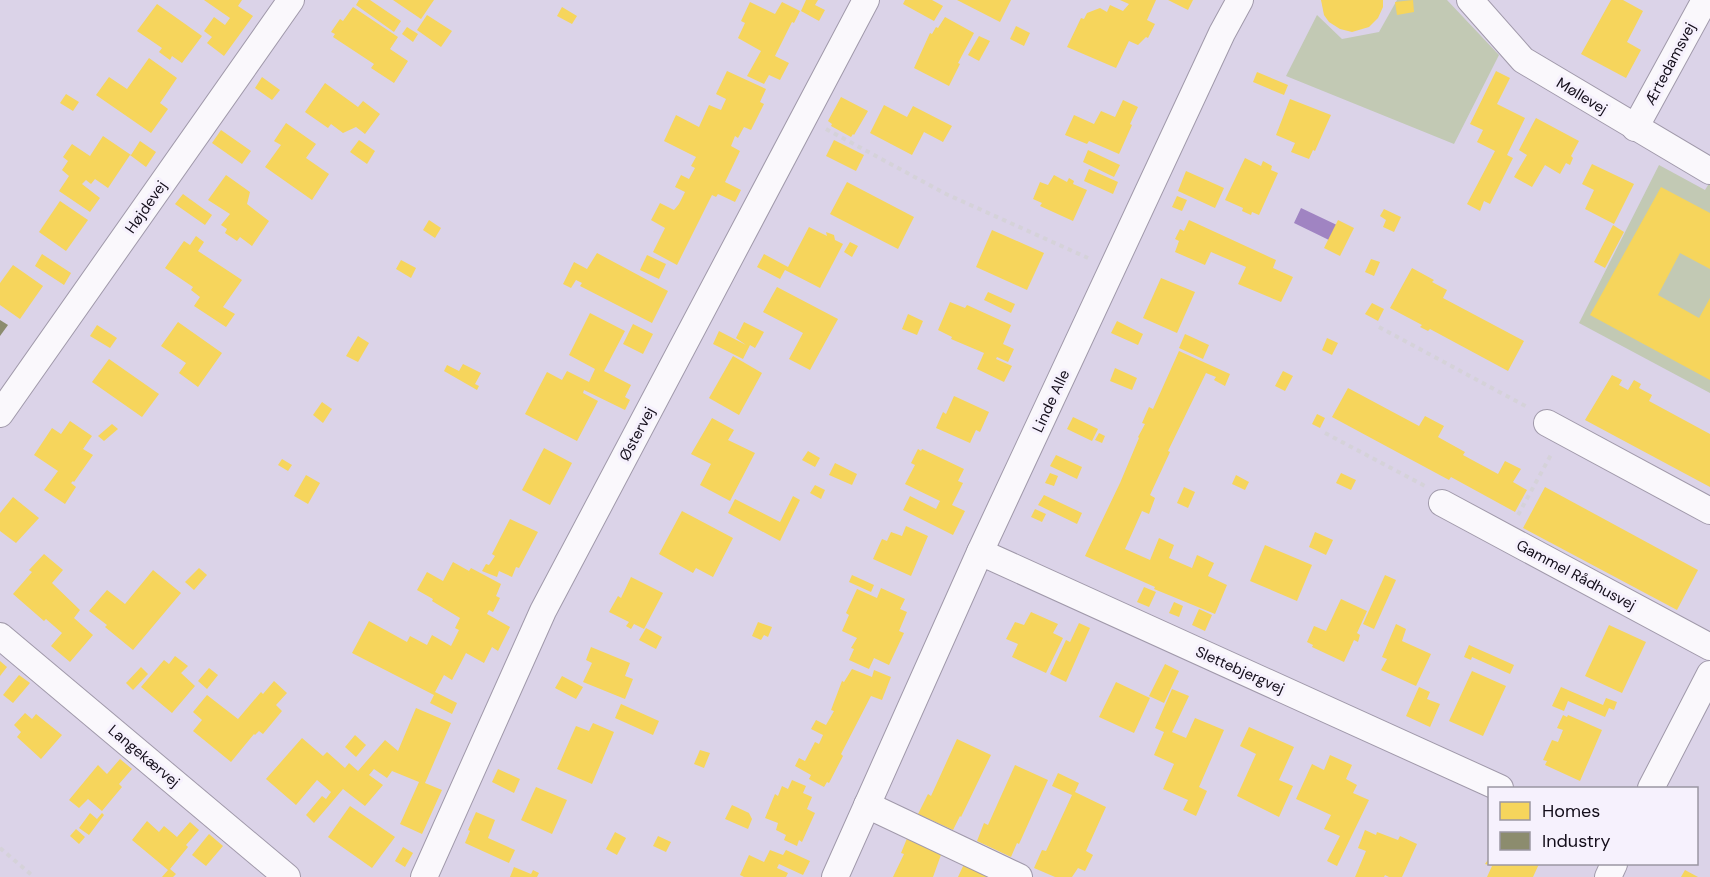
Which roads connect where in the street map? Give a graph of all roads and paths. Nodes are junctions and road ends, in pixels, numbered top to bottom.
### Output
1 (291, 0) edge
2 (866, 0) edge
3 (1240, 0) edge
4 (1470, 0) edge
5 (1705, 0) edge
6 (804, 117) junction
7 (1635, 128) junction
8 (1710, 171) edge
9 (1112, 269) junction
10 (1379, 327) dead end
11 (0, 414) edge
12 (1555, 427) junction
13 (1324, 433) dead end
14 (1442, 503) joint
15 (1710, 511) edge
16 (1506, 538) junction
17 (980, 552) junction
18 (0, 636) edge
19 (1710, 647) edge
20 (1710, 674) edge
21 (1496, 787) edge
22 (1652, 787) edge
23 (867, 805) junction
24 (0, 848) edge
25 (34, 877) edge
26 (287, 877) edge
27 (424, 877) edge
28 (835, 877) edge
29 (1019, 877) edge

1 - 11 street, Højdevej
2 - 6 street, Østervej
3 - 9 street, Linde Alle
4 - 7 street, Møllevej
5 - 7 street, Ærtedamsvej
6 - 9 path
6 - 27 street, Østervej
7 - 8 street, Møllevej
9 - 17 street, Linde Alle
10 - 12 path
12 - 15 street
12 - 16 path
13 - 14 path
14 - 16 street, Gammel Rådhusvej
16 - 19 street, Gammel Rådhusvej
17 - 21 street, Slettebjergvej
17 - 23 street, Linde Alle
18 - 26 street, Langekærvej
20 - 22 street
23 - 28 street, Linde Alle
23 - 29 street
24 - 25 path

